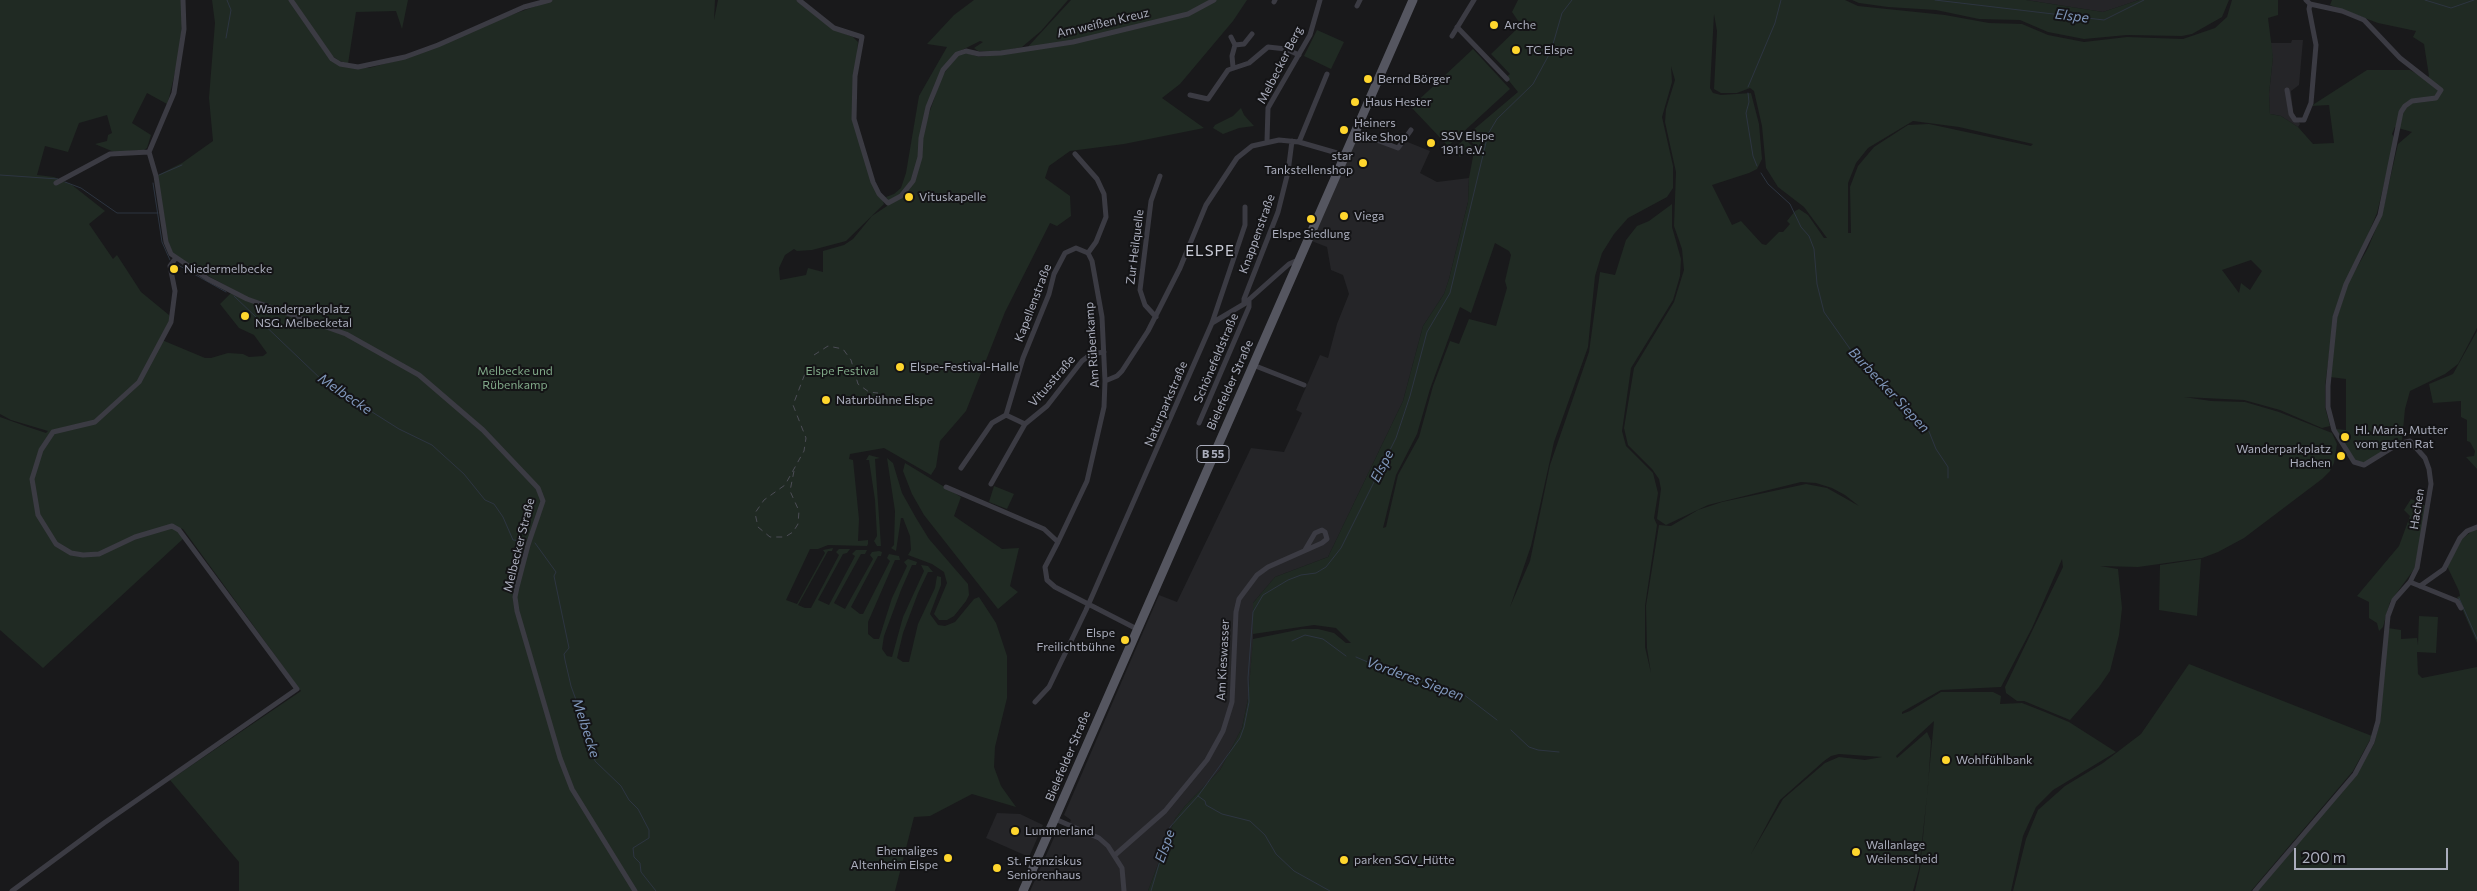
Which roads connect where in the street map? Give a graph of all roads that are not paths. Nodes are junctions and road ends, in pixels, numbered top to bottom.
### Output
1 (183, 0) edge
2 (291, 0) edge
3 (550, 0) edge
4 (798, 0) edge
5 (1214, 0) edge
6 (1320, 0) edge
7 (1413, 0) edge
8 (1474, 0) edge
9 (2308, 2) edge
10 (1456, 27) junction
11 (1252, 34) dead end
12 (1452, 36) dead end
13 (1231, 38) dead end
14 (1235, 45) junction
15 (1299, 55) junction
16 (1233, 67) junction
17 (1327, 74) dead end
18 (1507, 79) dead end
19 (2287, 90) dead end
20 (1190, 95) dead end
21 (1411, 130) dead end
22 (1355, 132) junction
23 (1267, 141) junction
24 (1292, 141) junction
25 (1299, 142) junction
26 (149, 152) junction
27 (1075, 154) dead end
28 (1344, 155) junction
29 (1160, 176) dead end
30 (60, 181) dead end
31 (1245, 207) dead end
32 (1088, 253) junction
33 (176, 259) junction
34 (1298, 260) junction
35 (1247, 302) junction
36 (1156, 317) junction
37 (1212, 323) junction
38 (1104, 352) junction
39 (1253, 365) junction
40 (1106, 381) junction
41 (1304, 385) dead end
42 (1006, 415) junction
43 (1199, 423) dead end
44 (1024, 424) junction
45 (961, 468) dead end
46 (991, 484) dead end
47 (946, 487) dead end
48 (2477, 527) edge
49 (1058, 542) junction
50 (1305, 550) junction
51 (2410, 582) junction
52 (2420, 586) junction
53 (1089, 604) junction
54 (2461, 608) dead end
55 (1137, 629) junction
56 (1035, 702) dead end
57 (1055, 819) junction
58 (1116, 855) junction
59 (12, 891) edge
60 (635, 891) edge
61 (1023, 891) edge
62 (1124, 891) edge
63 (2255, 891) edge

1 - 26 street
2 - 3 street
4 - 5 street, Am weißen Kreuz
6 - 15 street, Melbecker Berg
7 - 22 main road, Bielefelder Straße / B 55
8 - 10 street
9 - 19 street
9 - 51 street, Hachen
10 - 12 street
10 - 18 street
11 - 14 street
13 - 14 street
14 - 16 street
15 - 16 street
15 - 23 street, Melbecker Berg
16 - 20 street
17 - 25 street
21 - 22 street
22 - 28 main road, Bielefelder Straße / B 55
23 - 24 street
23 - 36 street
24 - 25 street
24 - 35 street, Knappenstraße
25 - 28 street
26 - 30 street
26 - 33 street
27 - 32 street
28 - 34 main road, Bielefelder Straße / B 55
29 - 36 street, Zur Heilquelle
31 - 37 street, Naturparkstraße
32 - 38 street, Am Rübenkamp
32 - 42 street, Kapellenstraße
33 - 59 street
33 - 60 street, Melbecker Straße
34 - 35 street
34 - 39 main road, Bielefelder Straße / B 55
35 - 37 street
35 - 43 street, Schönefeldstraße
36 - 40 street
37 - 53 street, Naturparkstraße
38 - 40 street, Am Rübenkamp
38 - 44 street, Vitusstraße
39 - 41 street
39 - 55 main road, Bielefelder Straße / B 55
40 - 49 street, Am Rübenkamp
42 - 44 street
42 - 45 street
44 - 46 street, Vitusstraße
47 - 49 street
48 - 52 street
49 - 53 street, Am Rübenkamp
50 - 50 street, Am Kieswasser
50 - 58 street, Am Kieswasser
51 - 52 street
51 - 63 street, Hachen
52 - 54 street
53 - 55 street
53 - 56 street, Naturparkstraße
55 - 57 main road, Bielefelder Straße / B 55
57 - 58 street
57 - 61 main road, Bielefelder Straße / B 55
58 - 62 street

